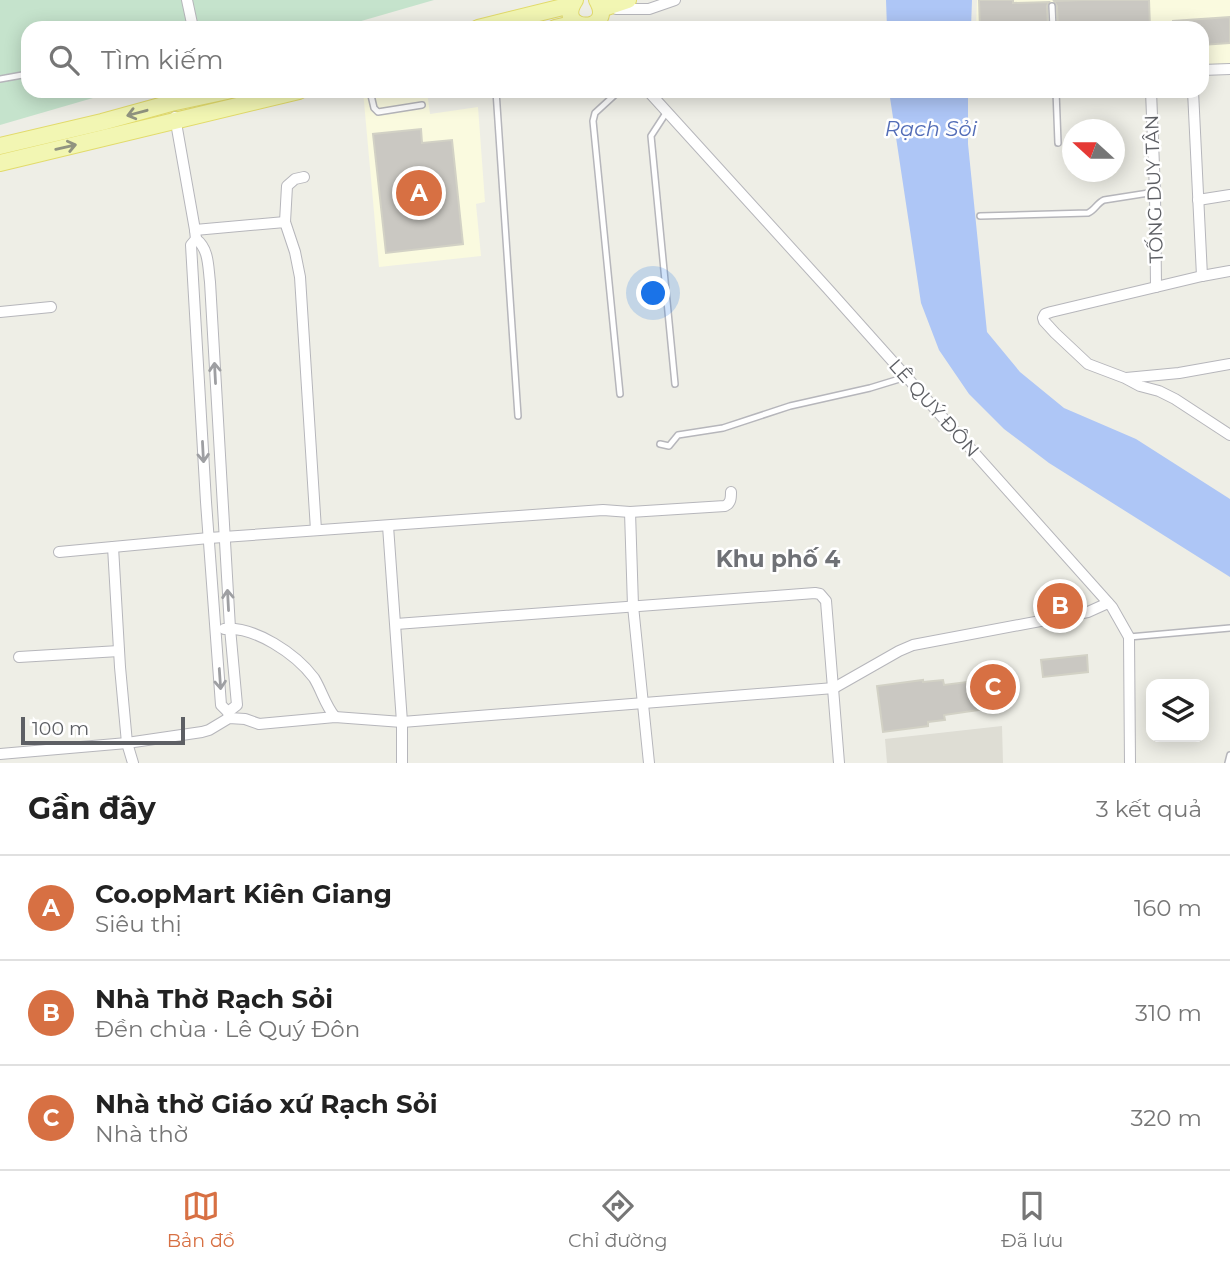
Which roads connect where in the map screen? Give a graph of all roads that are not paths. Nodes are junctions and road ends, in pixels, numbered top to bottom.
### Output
1 (187, 0) edge
2 (628, 0) edge
3 (676, 0) edge
4 (573, 3) edge
5 (1052, 6) dead end
6 (598, 15) edge
7 (192, 21) edge
8 (505, 21) edge
9 (575, 21) edge
10 (1053, 21) edge
11 (1230, 69) edge
12 (1209, 70) edge
13 (21, 75) edge
14 (0, 79) edge
15 (372, 98) edge
16 (496, 98) edge
17 (611, 98) edge
18 (654, 98) edge
19 (1056, 98) edge
20 (1150, 98) edge
21 (1193, 98) edge
22 (210, 99) edge
23 (171, 103) junction
24 (422, 105) dead end
25 (667, 112) junction
26 (176, 121) junction
27 (104, 130) junction
28 (1058, 143) dead end
29 (0, 146) edge
30 (0, 163) edge
31 (304, 177) dead end
32 (1155, 192) junction
33 (1230, 195) edge
34 (1198, 200) junction
35 (980, 216) dead end
36 (285, 222) junction
37 (195, 235) junction
38 (1230, 271) edge
39 (1202, 276) junction
40 (1156, 287) junction
41 (51, 307) dead end
42 (0, 312) edge
43 (1230, 364) edge
44 (906, 377) junction
45 (1125, 378) junction
46 (675, 384) dead end
47 (620, 394) dead end
48 (519, 416) dead end
49 (1230, 435) edge
50 (660, 444) dead end
51 (731, 492) dead end
52 (630, 512) junction
53 (388, 526) junction
54 (316, 530) junction
55 (224, 537) junction
56 (209, 538) junction
57 (113, 547) junction
58 (59, 552) dead end
59 (1108, 603) junction
60 (633, 606) junction
61 (396, 624) junction
62 (230, 628) junction
63 (1230, 628) edge
64 (216, 630) junction
65 (1129, 637) junction
66 (119, 650) junction
67 (19, 657) dead end
68 (834, 688) junction
69 (642, 703) junction
70 (228, 715) junction
71 (335, 717) junction
72 (402, 722) junction
73 (127, 743) junction
74 (0, 754) edge
75 (1230, 755) edge
76 (133, 763) edge
77 (402, 763) edge
78 (649, 763) edge
79 (839, 763) edge
80 (1130, 763) edge
81 (1228, 763) edge

1 - 7 street
2 - 6 main road
3 - 6 street
4 - 8 main road
4 - 9 main road
5 - 10 lane
11 - 12 street
13 - 14 lane
15 - 24 lane
16 - 48 lane
17 - 47 lane
18 - 25 street, LÊ QUÝ ĐÔN
19 - 28 lane
20 - 32 street, TỐNG DUY TÂN
21 - 34 street
22 - 23 main road
22 - 26 main road
23 - 26 street
23 -> 27 main road
25 - 44 street, LÊ QUÝ ĐÔN
25 - 46 lane
26 - 27 main road
26 - 37 street
27 - 29 main road
30 -> 27 main road
31 - 36 street
32 - 35 lane
32 - 40 street, TỐNG DUY TÂN
33 - 34 street
34 - 39 street
36 - 37 street
36 - 54 street
55 -> 37 street
37 -> 56 street
38 - 39 street
39 - 40 street
40 - 45 street
41 - 42 street
43 - 45 street
44 - 50 lane
44 - 59 street, LÊ QUÝ ĐÔN
45 - 49 street
51 - 52 street
52 - 53 street
52 - 60 street
53 - 54 street
53 - 61 street
54 - 55 street
55 - 56 street
62 -> 55 street
56 - 57 street
56 - 64 street
57 - 58 street
57 - 66 street
59 - 65 street, LÊ QUÝ ĐÔN
59 - 68 street
60 - 61 street
60 - 68 street
60 - 69 street
61 - 72 street
62 - 64 street
62 - 70 street
62 - 71 street
63 - 65 lane
64 -> 70 street
65 - 80 street
66 - 67 street
66 - 73 street
68 - 69 street
68 - 79 street
69 - 72 street
69 - 78 street
70 - 71 street
70 - 73 street
71 - 72 street
72 - 77 street
73 - 74 street
73 - 76 street
75 - 81 lane

